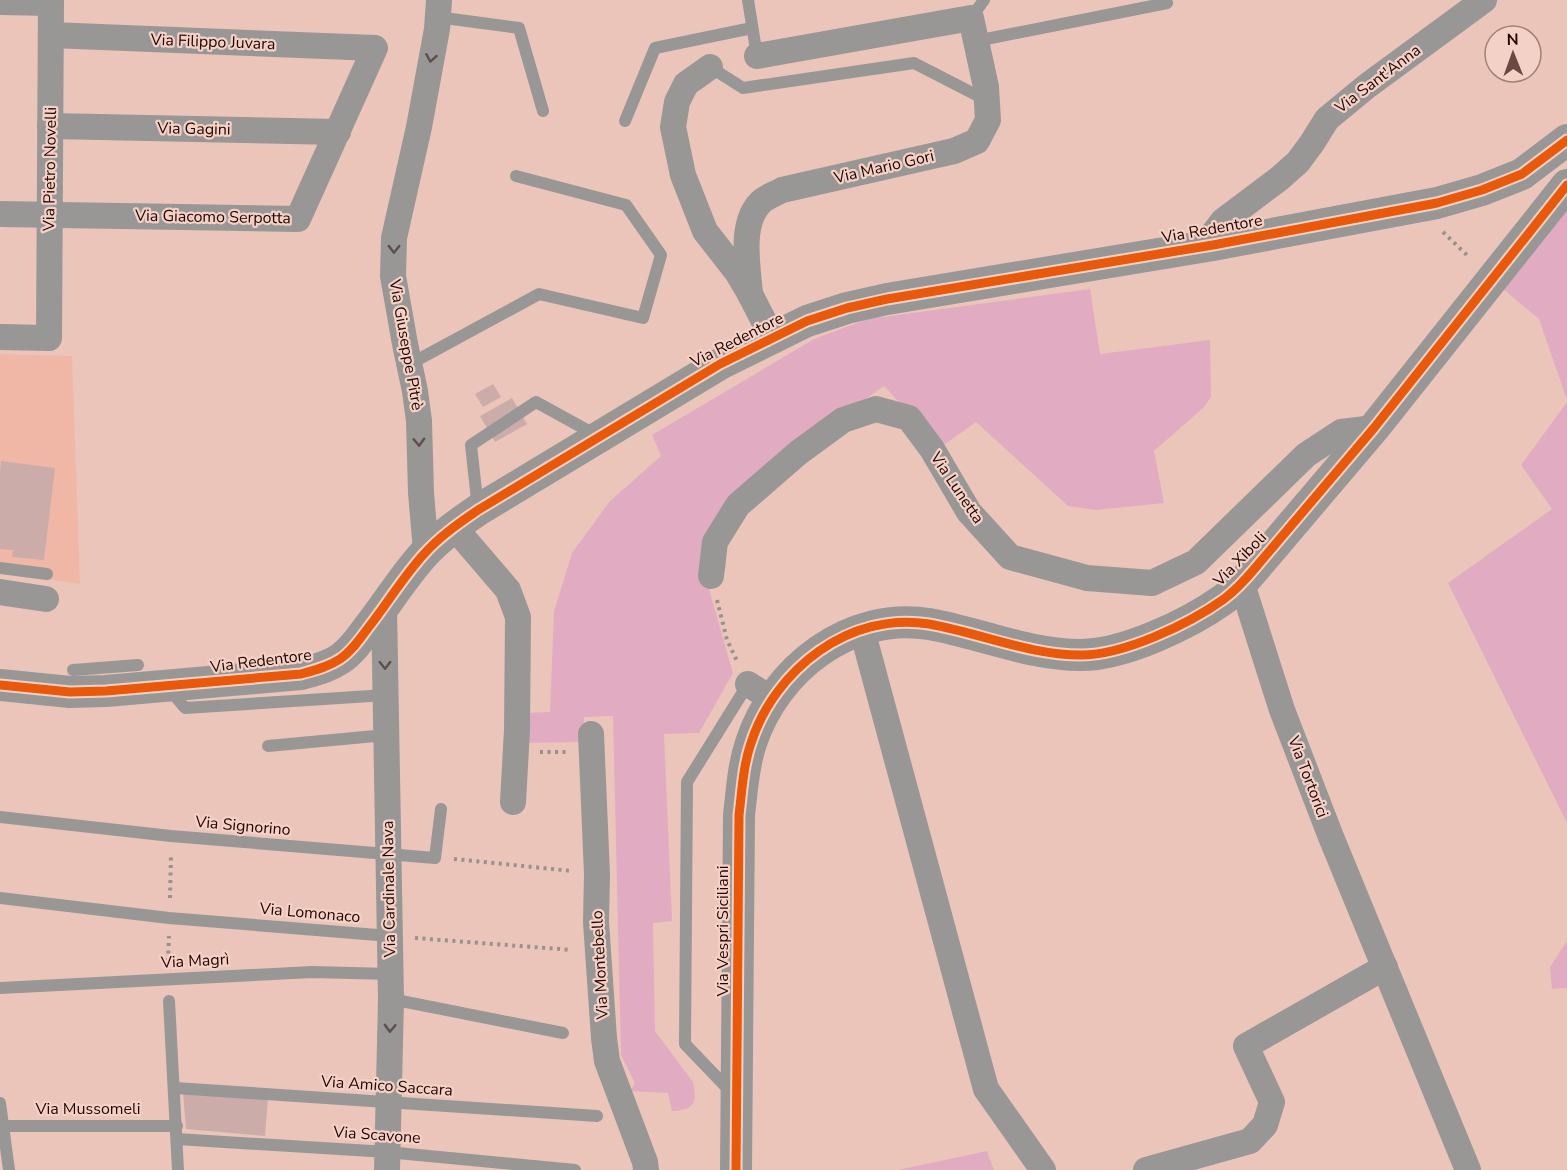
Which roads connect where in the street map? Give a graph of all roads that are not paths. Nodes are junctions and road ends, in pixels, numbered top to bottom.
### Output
1 (748, 0) edge
2 (1484, 0) edge
3 (51, 1) edge
4 (0, 2) edge
5 (1167, 3) dead end
6 (438, 8) edge
7 (977, 20) edge
8 (752, 28) junction
9 (51, 36) junction
10 (375, 48) joint
11 (757, 56) joint
12 (710, 67) joint
13 (987, 100) junction
14 (543, 111) dead end
15 (625, 121) dead end
16 (50, 126) junction
17 (338, 132) junction
18 (1567, 140) edge
19 (516, 176) dead end
20 (1567, 184) edge
21 (0, 214) edge
22 (49, 215) junction
23 (1213, 245) junction
24 (750, 294) junction
25 (0, 337) edge
26 (772, 338) junction
27 (410, 364) junction
28 (1374, 428) junction
29 (598, 436) junction
30 (466, 519) junction
31 (426, 551) junction
32 (0, 568) edge
33 (47, 574) dead end
34 (711, 576) road end
35 (1242, 584) junction
36 (0, 592) edge
37 (46, 599) dead end
38 (384, 607) junction
39 (862, 630) junction
40 (138, 665) dead end
41 (73, 670) dead end
42 (0, 685) edge
43 (167, 686) junction
44 (760, 691) junction
45 (386, 696) junction
46 (386, 735) junction
47 (591, 743) road end
48 (268, 746) dead end
49 (513, 802) dead end
50 (441, 809) dead end
51 (0, 817) edge
52 (388, 855) junction
53 (0, 898) edge
54 (390, 936) junction
55 (1384, 967) junction
56 (391, 986) junction
57 (0, 988) edge
58 (170, 1001) dead end
59 (562, 1033) dead end
60 (175, 1088) junction
61 (737, 1098) junction
62 (388, 1102) junction
63 (0, 1103) edge
64 (597, 1116) dead end
65 (1, 1126) edge
66 (177, 1126) junction
67 (177, 1139) junction
68 (387, 1161) edge
69 (9, 1170) edge
70 (178, 1170) edge
71 (575, 1170) edge
72 (646, 1170) edge
73 (736, 1170) edge
74 (1043, 1170) edge
75 (1146, 1170) edge
76 (1468, 1170) edge

1 - 8 lane
2 - 23 street, Via Sant'Anna
3 - 4 street
3 - 9 street, Via Pietro Novelli
5 - 7 lane
6 - 14 lane
6 -> 27 street, Via Giuseppe Pitrè
7 - 11 street
7 - 13 street, Via Mario Gori
8 - 11 lane
8 - 15 lane
9 - 10 street, Via Filippo Juvara
9 - 16 street, Via Pietro Novelli
10 - 17 street, Via Giacomo Serpotta
12 - 13 lane
12 - 24 street, Via Mario Gori
13 - 24 street, Via Mario Gori
16 - 17 street, Via Gagini
16 - 22 street, Via Pietro Novelli
17 - 22 street, Via Giacomo Serpotta
18 - 23 street, Via Redentore
19 - 27 lane
20 - 28 street, Via Xiboli
21 - 22 street
22 - 25 street, Via Pietro Novelli
23 - 26 street, Via Redentore
24 - 26 street, Via Mario Gori
26 - 29 street, Via Redentore
27 -> 31 street, Via Giuseppe Pitrè
28 - 34 street, Via Lunetta
28 - 35 street, Via Xiboli
29 - 30 street, Via Redentore
29 - 30 lane
30 - 31 street, Via Redentore
30 - 49 street
31 - 38 street, Via Redentore
32 - 33 lane
35 - 39 street, Via Xiboli
35 - 55 street, Via Tortorici
36 - 37 street
38 - 43 street, Via Redentore
38 -> 45 street, Via Cardinale Nava
39 - 44 street, Via Xiboli
39 - 74 street
40 - 41 lane
42 - 43 street, Via Redentore
43 - 45 lane
44 - 61 street, Via Vespri Siciliani
44 - 61 lane
45 - 46 street, Via Cardinale Nava
46 - 48 lane
46 - 52 street, Via Cardinale Nava
47 - 72 street, Via Montebello
50 - 52 lane, Via Signorino
51 - 52 lane, Via Signorino
52 - 54 street, Via Cardinale Nava
53 - 54 lane, Via Lomonaco
54 - 56 street, Via Cardinale Nava
55 - 75 street
55 - 76 street, Via Tortorici
56 - 57 lane, Via Magrì
56 - 59 lane, Via Magrì
56 -> 62 street, Via Cardinale Nava
58 - 60 lane
60 - 62 lane, Via Amico Saccara
60 - 66 lane
61 - 73 street, Via Vespri Siciliani
62 - 64 lane, Via Amico Saccara
62 - 68 street, Via Cardinale Nava
63 - 65 lane
65 - 66 lane, Via Mussomeli
65 - 69 lane
66 - 67 lane
67 - 68 lane, Via Scavone
67 - 70 lane
68 - 71 lane, Via Scavone

